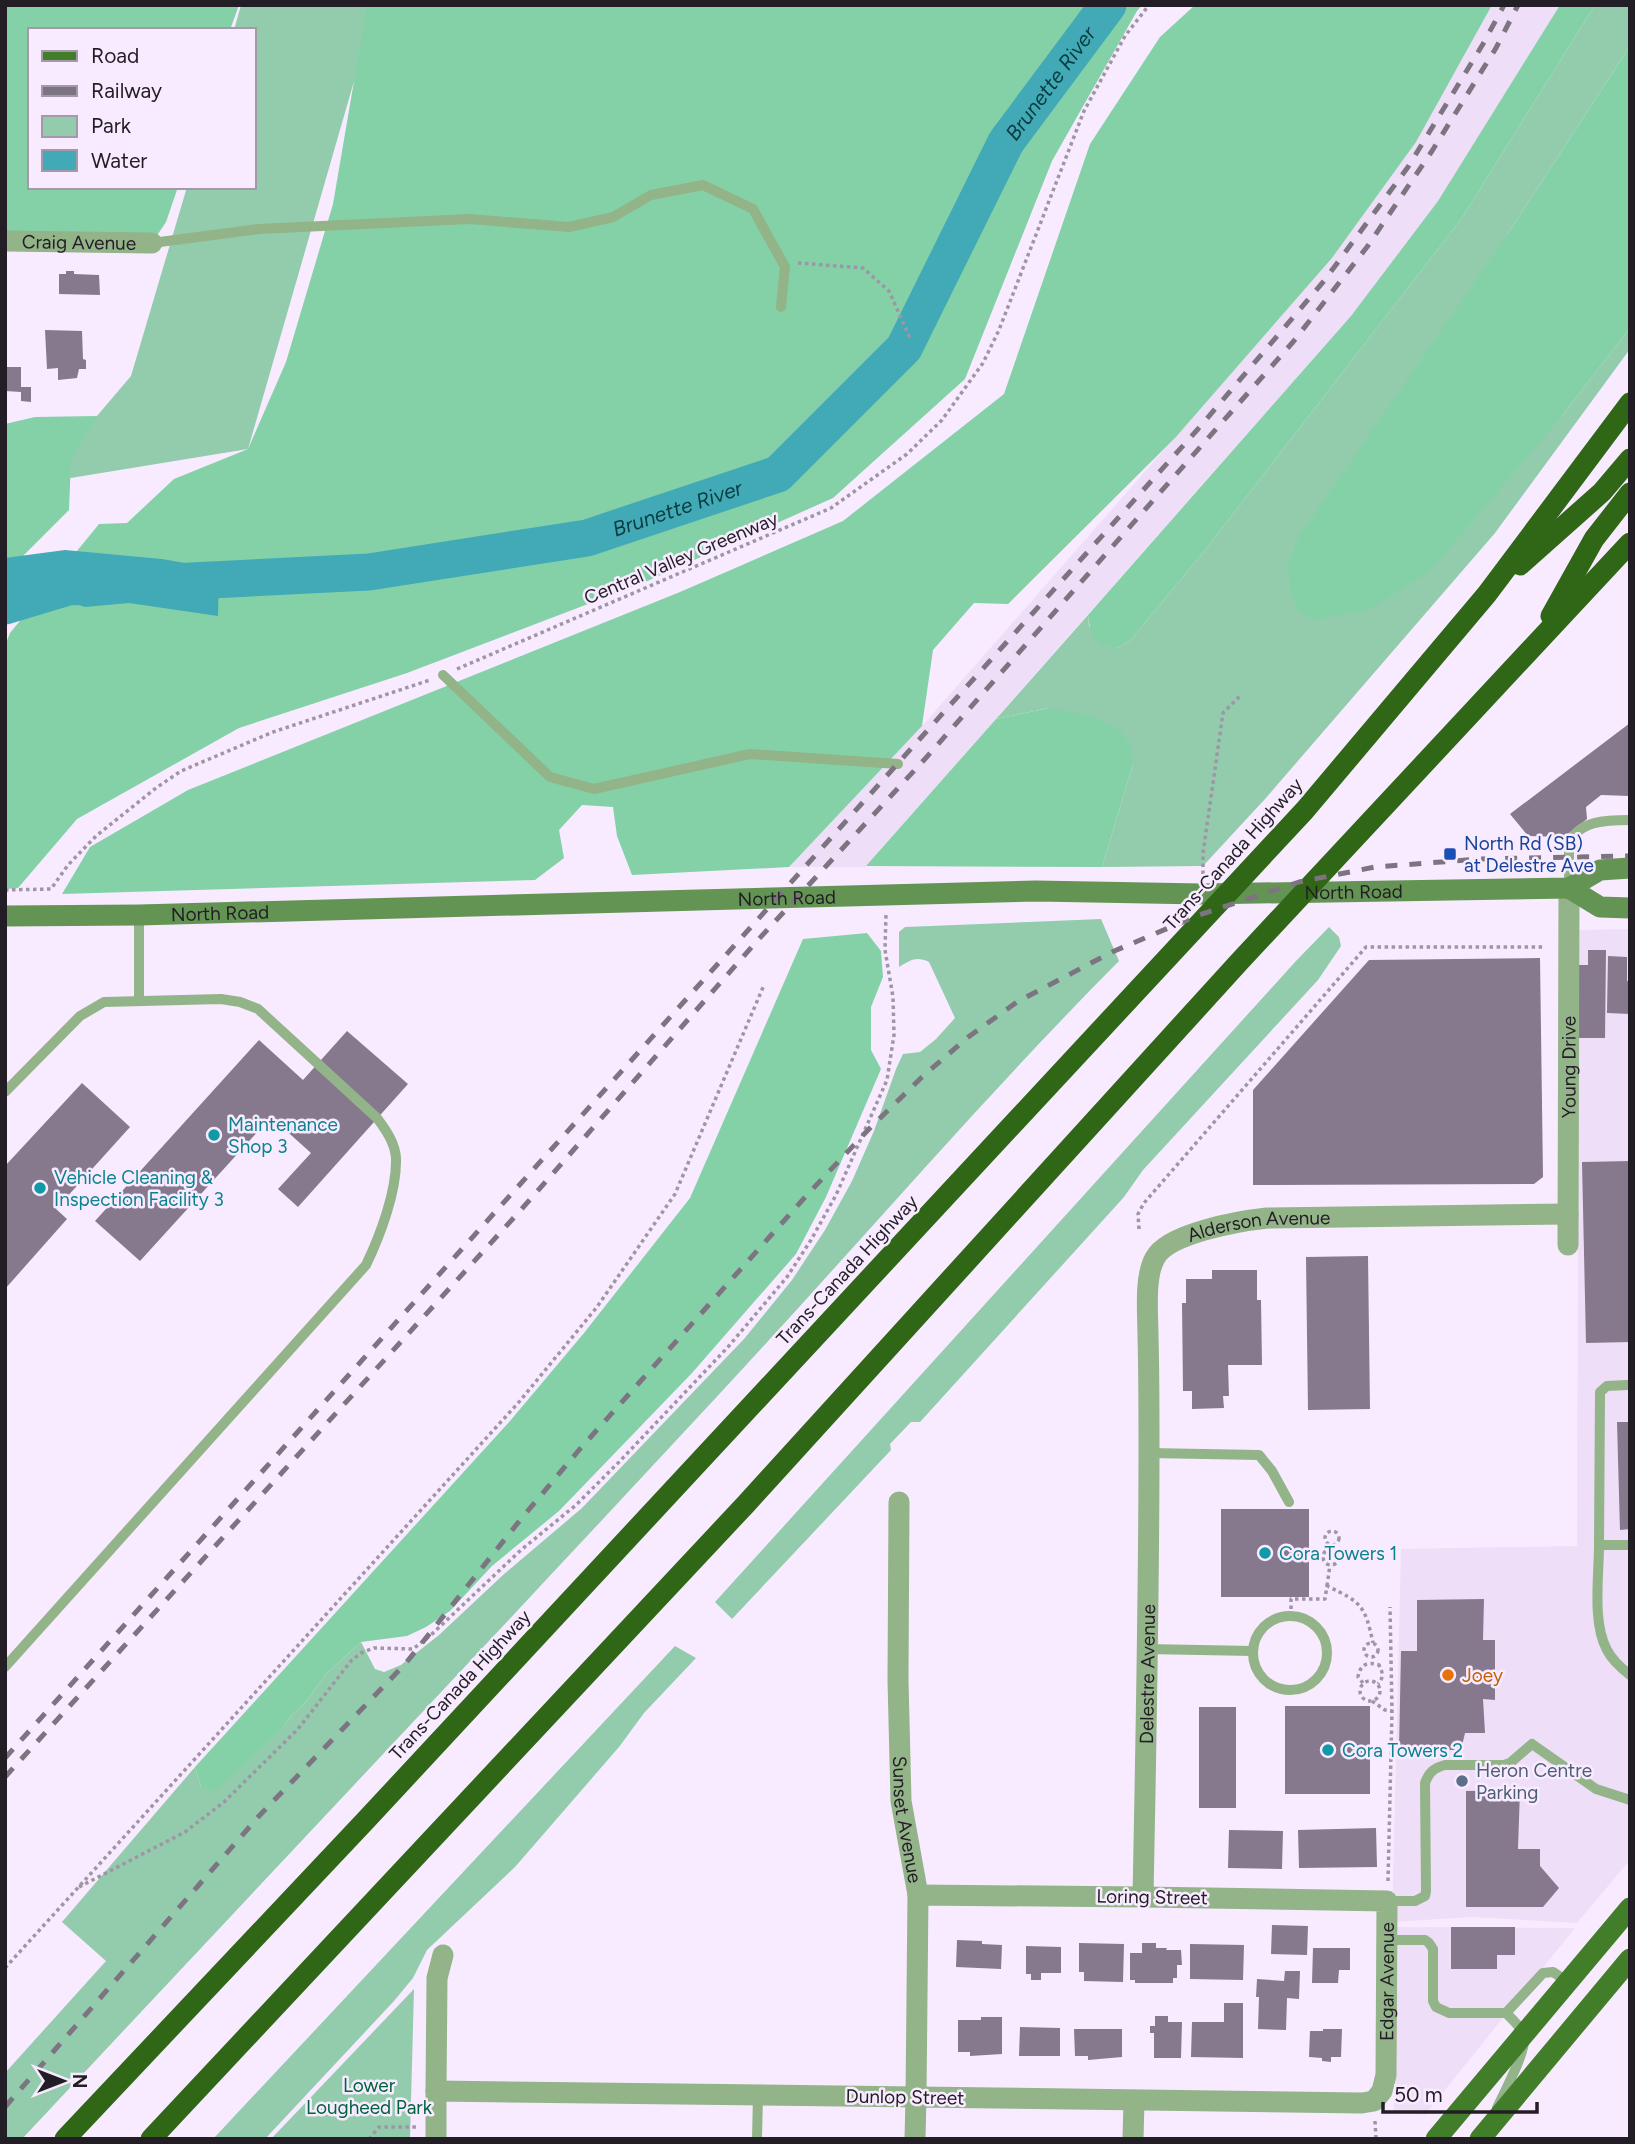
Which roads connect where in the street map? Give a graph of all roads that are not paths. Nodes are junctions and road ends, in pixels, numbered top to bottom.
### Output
1 (5, 241) edge
2 (152, 243) joint
3 (781, 307) dead end
4 (1630, 403) edge
5 (1630, 459) edge
6 (1630, 493) edge
7 (1630, 543) edge
8 (1487, 594) junction
9 (1532, 649) junction
10 (443, 675) road end
11 (898, 764) dead end
12 (1630, 820) edge
13 (1630, 868) edge
14 (1569, 888) junction
15 (1630, 908) edge
16 (139, 915) junction
17 (5, 916) edge
18 (139, 1001) junction
19 (5, 1092) edge
20 (1568, 1214) junction
21 (1568, 1245) dead end
22 (1627, 1385) dead end
23 (1149, 1453) junction
24 (899, 1502) dead end
25 (1289, 1502) dead end
26 (1599, 1545) junction
27 (1630, 1545) edge
28 (1146, 1649) junction
29 (1253, 1651) junction
30 (5, 1667) edge
31 (1630, 1675) edge
32 (1630, 1800) edge
33 (918, 1895) junction
34 (1143, 1897) junction
35 (1387, 1901) junction
36 (1630, 1908) edge
37 (1388, 1940) junction
38 (443, 1955) dead end
39 (1630, 1959) edge
40 (1568, 1982) junction
41 (1506, 2013) junction
42 (1524, 2035) junction
43 (436, 2091) junction
44 (758, 2095) junction
45 (916, 2097) junction
46 (1134, 2101) junction
47 (1374, 2101) joint
48 (1485, 2132) edge
49 (436, 2133) edge
50 (65, 2139) edge
51 (151, 2139) edge
52 (757, 2139) edge
53 (915, 2139) edge
54 (1133, 2139) edge
55 (1436, 2139) edge

1 - 2 street, Craig Avenue
2 - 3 lane
4 - 8 highway, Trans-Canada Highway
5 - 8 highway
6 - 9 highway
7 - 9 highway
8 - 50 highway, Trans-Canada Highway
9 - 51 highway
10 - 11 lane
12 - 14 lane
13 - 14 main road, North Road
14 - 15 main road
14 - 16 main road, North Road
14 - 20 street, Young Drive
16 - 17 main road, North Road
16 - 18 lane
18 - 19 lane
18 - 30 lane
20 - 21 street, Young Drive
20 - 23 street, Alderson Avenue
22 - 26 lane
23 - 25 lane
23 - 28 street, Delestre Avenue
24 - 33 street, Sunset Avenue
26 - 27 lane
26 - 31 lane
28 - 29 lane
28 - 34 street, Delestre Avenue
29 - 29 lane
32 - 35 lane
33 - 34 street, Loring Street
33 - 45 street, Sunset Avenue
34 - 35 street, Loring Street
35 - 37 street, Edgar Avenue
36 - 40 main road
37 - 41 lane
37 - 47 street, Edgar Avenue
38 - 43 street
39 - 48 main road
40 - 41 lane
40 - 42 main road
41 - 42 lane
42 - 48 lane
42 - 55 main road
43 - 44 street, Dunlop Street
43 - 49 street
44 - 45 street, Dunlop Street
44 - 52 lane
45 - 46 street, Dunlop Street
45 - 53 street, Sunset Avenue
46 - 47 street, Dunlop Street
46 - 54 street

